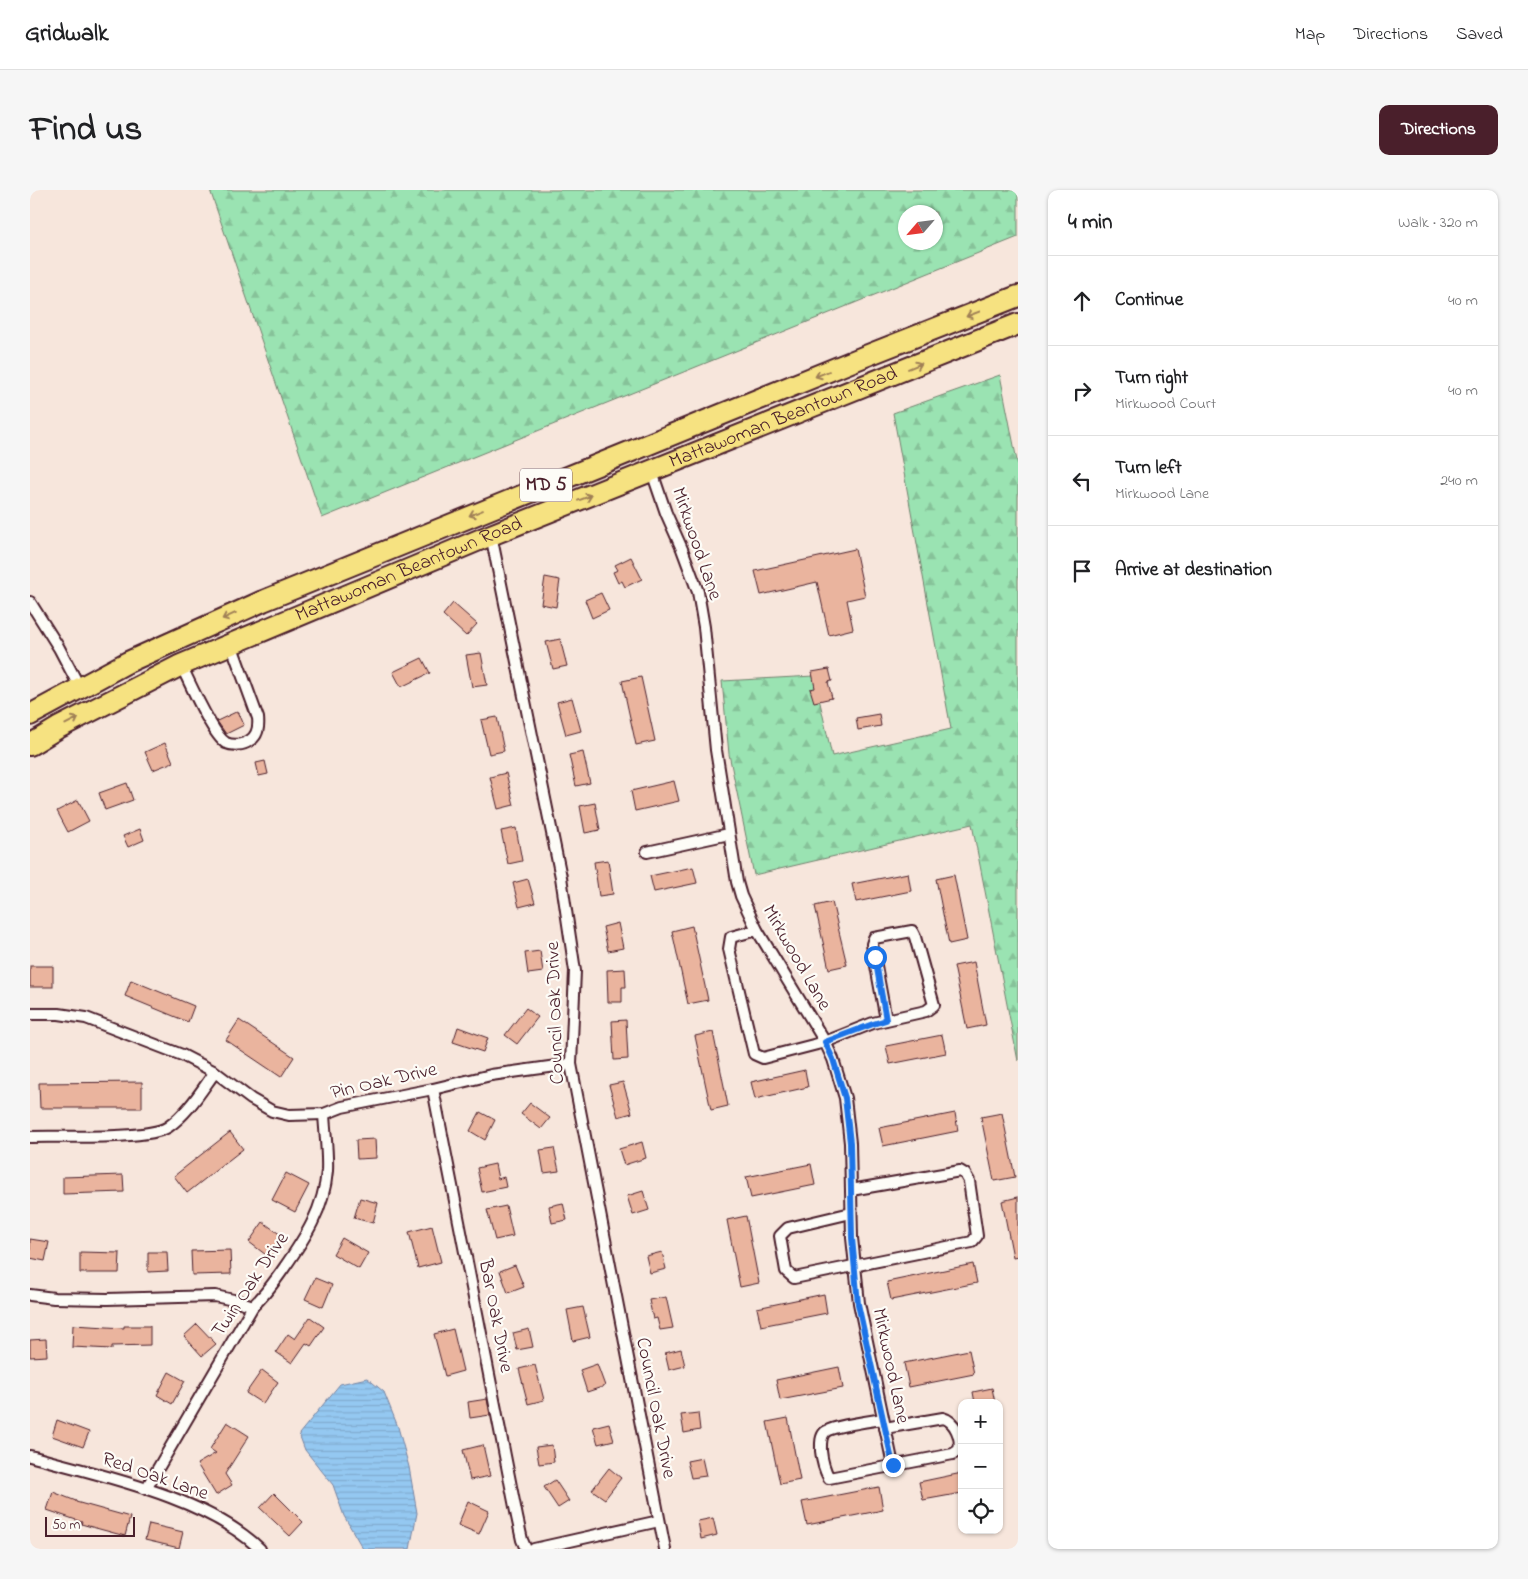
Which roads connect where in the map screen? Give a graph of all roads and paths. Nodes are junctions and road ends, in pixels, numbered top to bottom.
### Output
1 (1018, 296) edge
2 (1018, 324) edge
3 (720, 415) junction
4 (652, 472) junction
5 (491, 535) junction
6 (263, 600) junction
7 (30, 602) edge
8 (314, 609) junction
9 (231, 644) junction
10 (181, 665) junction
11 (80, 688) junction
12 (30, 715) edge
13 (30, 730) edge
14 (30, 745) edge
15 (729, 834) junction
16 (648, 852) dead end
17 (757, 930) junction
18 (30, 1014) edge
19 (886, 1020) junction
20 (825, 1042) junction
21 (571, 1064) junction
22 (215, 1072) junction
23 (432, 1089) junction
24 (324, 1114) junction
25 (30, 1137) edge
26 (851, 1190) junction
27 (851, 1213) junction
28 (855, 1265) junction
29 (30, 1295) edge
30 (253, 1306) junction
31 (884, 1424) junction
32 (30, 1456) edge
33 (893, 1465) junction
34 (146, 1489) junction
35 (659, 1521) junction
36 (260, 1549) edge
37 (526, 1549) edge
38 (534, 1549) edge
39 (665, 1549) edge

1 -> 3 highway, Mattawoman Beantown Road / MD 5
4 -> 2 highway, Mattawoman Beantown Road / MD 5
3 - 5 highway
3 -> 6 highway, Mattawoman Beantown Road / MD 5
5 -> 4 highway, Mattawoman Beantown Road / MD 5
4 - 15 street, Mirkwood Lane
5 - 6 highway
5 - 8 highway, Mattawoman Beantown Road / MD 5
5 - 21 street, Council Oak Drive
6 -> 11 highway, Mattawoman Beantown Road / MD 5
7 - 11 street
8 - 9 highway, Mattawoman Beantown Road / MD 5
8 - 11 highway
9 - 10 highway, Mattawoman Beantown Road / MD 5
9 - 10 street
14 -> 10 highway, Mattawoman Beantown Road / MD 5
11 - 12 highway, Mattawoman Beantown Road / MD 5
11 - 13 highway
15 - 16 street
15 - 17 street, Mirkwood Lane
17 - 20 street, Mirkwood Lane
17 - 20 street
18 - 22 street, Pin Oak Drive
19 - 19 street
19 - 20 street
20 - 26 street, Mirkwood Lane
21 - 23 street, Pin Oak Drive
21 - 35 street, Council Oak Drive
22 - 24 street, Pin Oak Drive
22 - 25 street
23 - 24 street, Pin Oak Drive
23 - 37 street, Bar Oak Drive
24 - 30 street, Twin Oak Drive
26 - 27 street, Mirkwood Lane
26 - 28 street
27 - 28 street, Mirkwood Lane
27 - 28 street
28 - 31 street, Mirkwood Lane
29 - 30 street
30 - 34 street, Twin Oak Drive
31 - 33 street, Mirkwood Lane
31 - 33 street
31 - 33 street
32 - 34 street, Red Oak Lane
34 - 36 street, Red Oak Lane
35 - 38 street
35 - 39 street, Council Oak Drive

